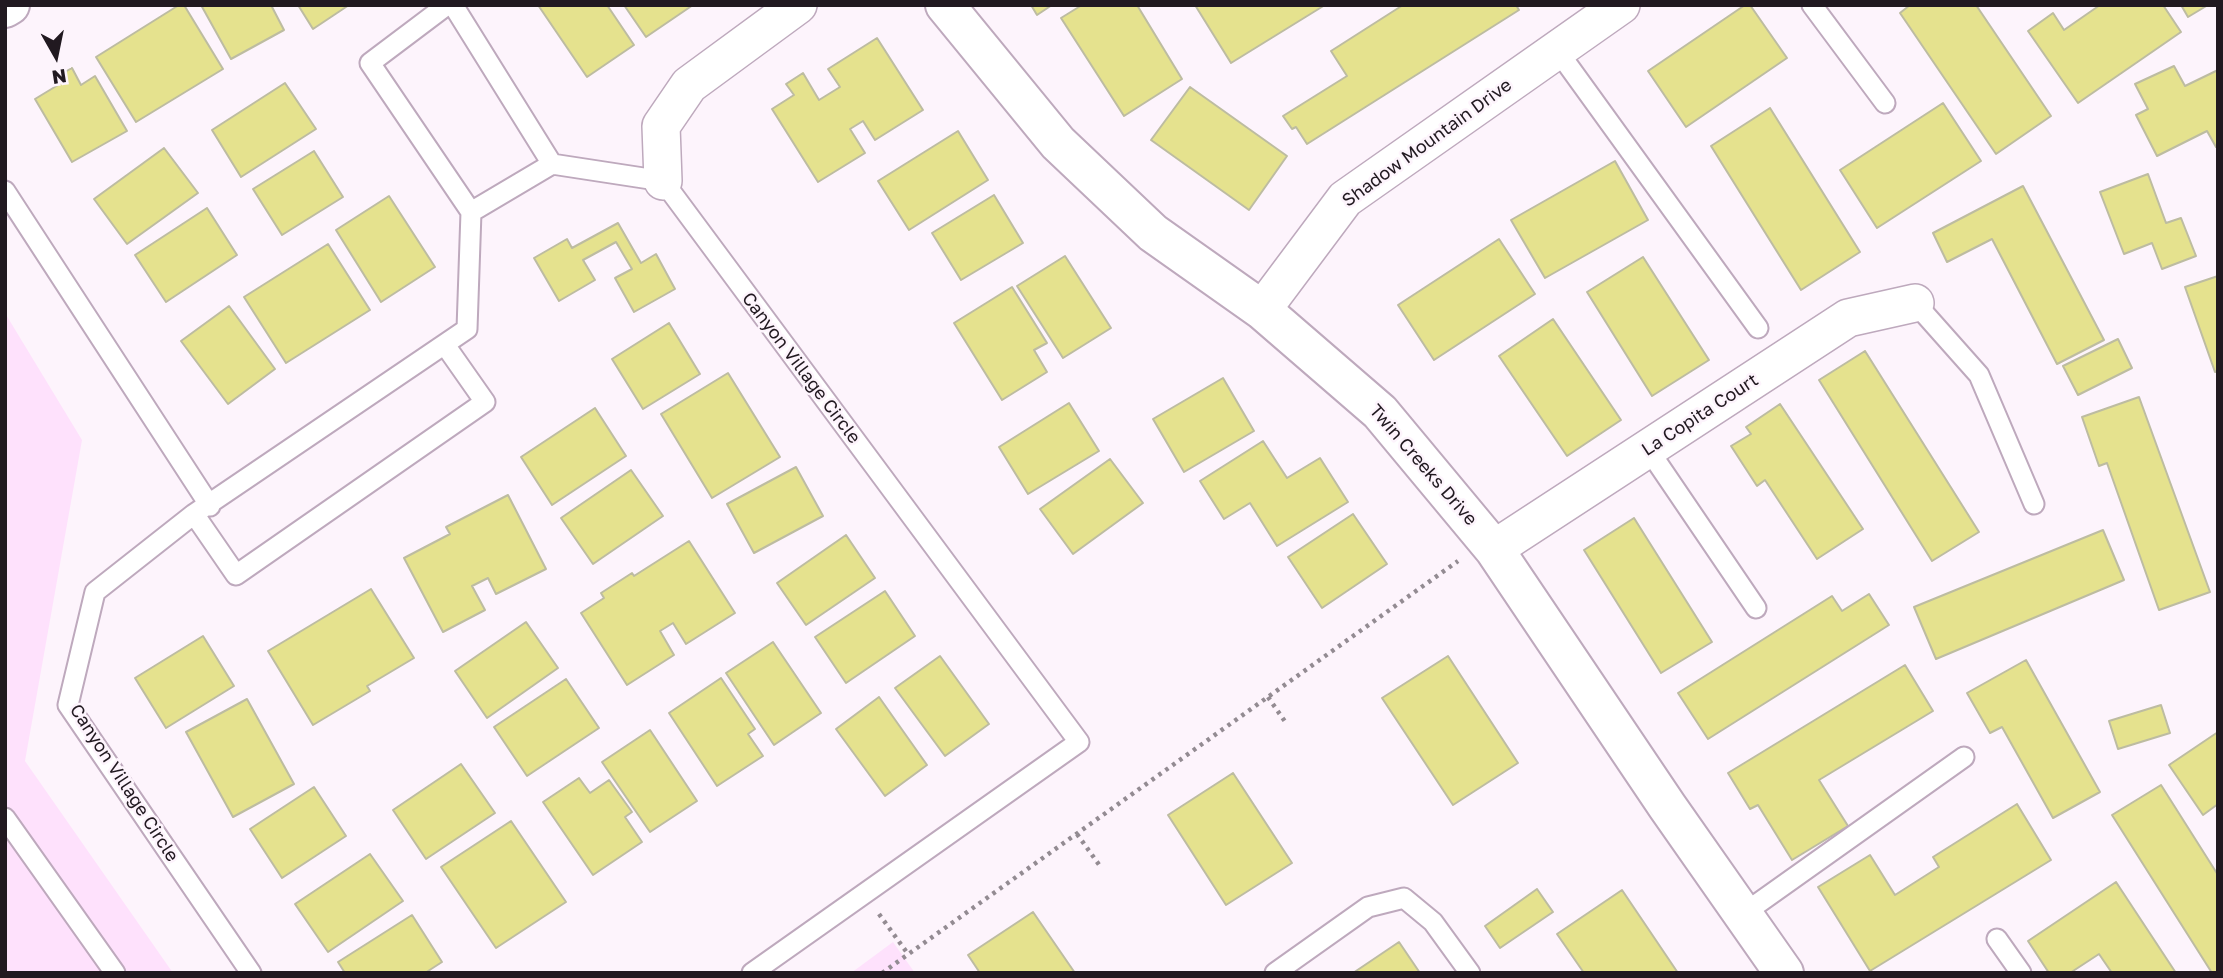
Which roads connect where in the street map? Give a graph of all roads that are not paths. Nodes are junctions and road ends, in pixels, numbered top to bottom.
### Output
1 (10, 5) edge
2 (447, 5) edge
3 (453, 5) edge
4 (798, 5) edge
5 (946, 5) edge
6 (1621, 5) edge
7 (1812, 5) edge
8 (5, 8) edge
9 (1557, 50) junction
10 (1885, 103) dead end
11 (552, 164) junction
12 (663, 181) junction
13 (5, 191) edge
14 (471, 212) junction
15 (1914, 303) joint
16 (1262, 310) junction
17 (1758, 328) dead end
18 (444, 345) junction
19 (1648, 449) junction
20 (2034, 504) dead end
21 (202, 510) junction
22 (1491, 544) junction
23 (1756, 608) dead end
24 (1964, 757) dead end
25 (5, 818) edge
26 (1743, 914) junction
27 (1997, 939) dead end
28 (115, 973) edge
29 (251, 973) edge
30 (752, 973) edge
31 (1275, 973) edge
32 (1470, 973) edge
33 (1784, 973) edge
34 (2021, 973) edge

1 - 8 street
2 - 14 lane
3 - 11 lane
4 - 12 street
5 - 16 street, Twin Creeks Drive
6 - 9 street, Shadow Mountain Drive
7 - 10 lane
9 - 16 street, Shadow Mountain Drive
9 - 17 lane
11 - 12 lane
11 - 14 lane
12 - 30 lane, Canyon Village Circle
13 - 21 lane
14 - 18 lane, Canyon Village Circle
15 - 19 street, La Copita Court
15 - 20 lane
16 - 22 street, Twin Creeks Drive
18 - 21 lane, Canyon Village Circle
18 - 21 lane
19 - 22 street, La Copita Court
19 - 23 lane
21 - 29 lane, Canyon Village Circle
22 - 26 street, Twin Creeks Drive
24 - 26 lane
25 - 28 lane
26 - 33 street, Twin Creeks Drive
27 - 34 lane
31 - 32 lane

